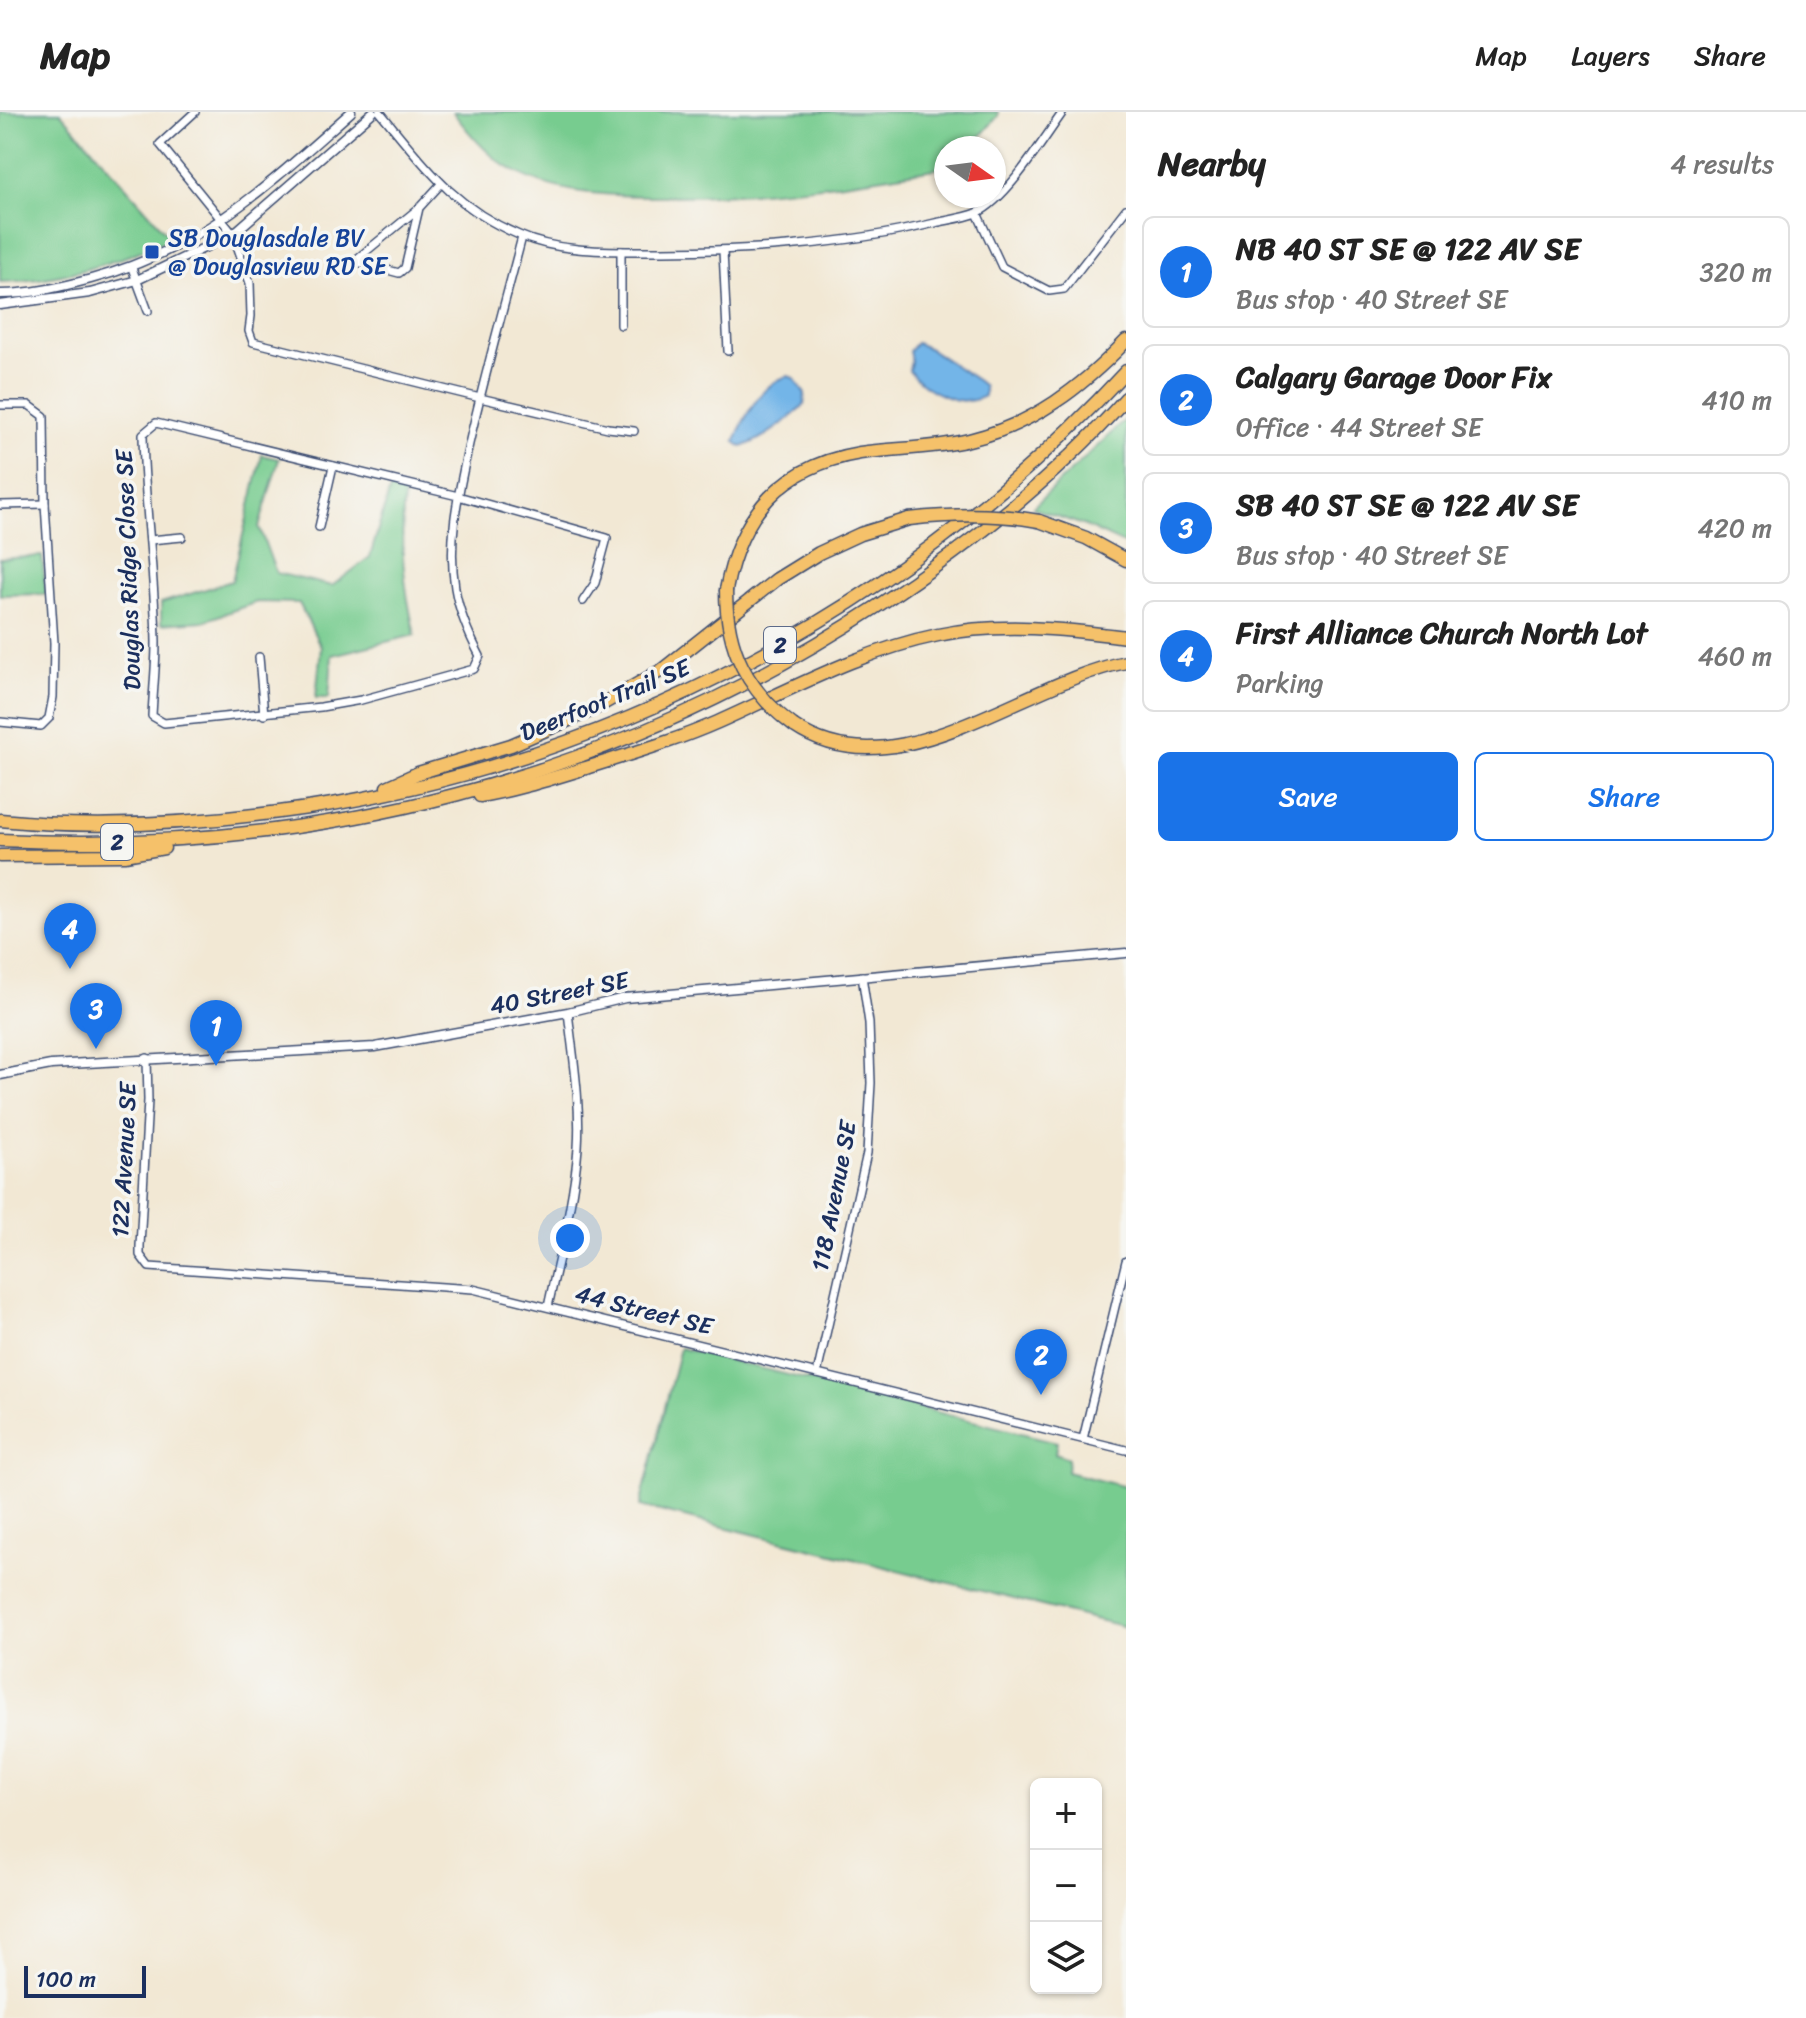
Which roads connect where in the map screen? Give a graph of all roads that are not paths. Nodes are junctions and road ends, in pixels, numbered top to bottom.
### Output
1 (195, 112) edge
2 (351, 112) edge
3 (373, 112) edge
4 (380, 112) edge
5 (1058, 114) edge
6 (440, 185) junction
7 (419, 208) junction
8 (1126, 209) edge
9 (977, 213) junction
10 (222, 220) junction
11 (233, 234) junction
12 (522, 237) junction
13 (621, 251) junction
14 (723, 251) junction
15 (132, 268) junction
16 (137, 280) junction
17 (0, 294) edge
18 (0, 305) edge
19 (148, 311) dead end
20 (621, 325) dead end
21 (1126, 341) edge
22 (728, 351) dead end
23 (1126, 371) edge
24 (480, 398) junction
25 (1126, 398) edge
26 (0, 405) edge
27 (634, 431) dead end
28 (333, 466) junction
29 (458, 496) junction
30 (45, 504) junction
31 (0, 505) edge
32 (319, 527) dead end
33 (182, 537) dead end
34 (150, 540) junction
35 (1126, 560) edge
36 (583, 601) dead end
37 (1126, 637) edge
38 (259, 657) dead end
39 (1126, 662) edge
40 (264, 715) junction
41 (0, 722) edge
42 (367, 797) junction
43 (429, 803) junction
44 (0, 820) edge
45 (235, 836) junction
46 (0, 840) edge
47 (0, 856) edge
48 (1126, 953) edge
49 (862, 976) junction
50 (568, 1012) junction
51 (147, 1058) junction
52 (0, 1075) edge
53 (1126, 1261) edge
54 (144, 1263) joint
55 (548, 1307) junction
56 (817, 1374) junction
57 (1083, 1439) junction
58 (1126, 1450) edge

1 - 10 street
2 - 10 street
3 - 11 street
4 - 6 street
5 - 9 street
6 - 7 street
6 - 12 street
7 - 7 street
8 - 9 street
9 - 14 street
10 - 11 street
10 - 15 street
11 - 16 street
11 - 24 street
12 - 13 street
12 - 24 street, Douglas Ridge Close SE
13 - 14 street
13 - 20 street
14 - 22 street
15 - 16 street
15 - 17 street
16 - 18 street
16 - 19 street
21 - 39 highway, bridge
23 - 42 highway, Deerfoot Trail SE / 2
24 - 27 street
24 - 29 street, Douglas Ridge Close SE
25 - 43 highway, Deerfoot Trail SE / 2
26 - 30 street
28 - 29 street, Douglas Ridge Close SE
28 - 32 street
28 - 34 street, Douglas Ridge Close SE
29 - 36 street
29 - 40 street, Douglas Ridge Close SE
30 - 31 street
30 - 41 street
33 - 34 street
34 - 40 street, Douglas Ridge Close SE
35 - 42 highway, bridge
37 - 43 highway
38 - 40 street
42 - 44 highway, Deerfoot Trail SE / 2
43 - 45 highway, Deerfoot Trail SE / 2
45 - 46 highway, Deerfoot Trail SE / 2
45 - 47 highway
48 - 49 street, 40 Street SE
49 - 50 street, 40 Street SE
49 - 56 street, 118 Avenue SE
50 - 51 street, 40 Street SE
50 - 55 street
51 - 52 street, 40 Street SE
51 - 54 street, 122 Avenue SE
53 - 57 street
54 - 55 street, 44 Street SE
55 - 56 street, 44 Street SE
56 - 57 street, 44 Street SE
57 - 58 street, 44 Street SE

